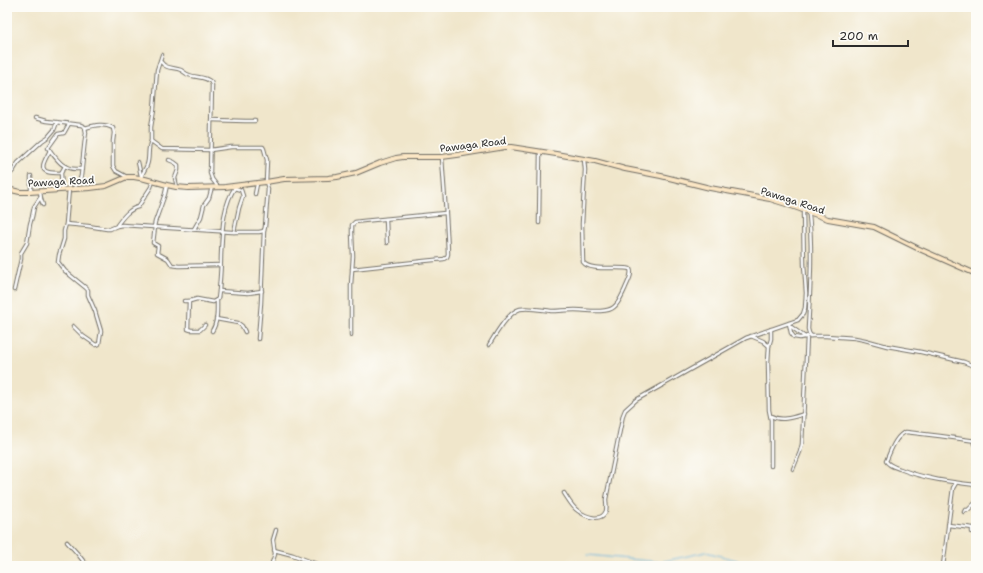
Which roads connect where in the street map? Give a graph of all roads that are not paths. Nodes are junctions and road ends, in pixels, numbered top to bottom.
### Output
1 (162, 55) dead end
2 (161, 62) junction
3 (35, 118) dead end
4 (211, 120) junction
5 (256, 121) dead end
6 (57, 122) junction
7 (69, 124) junction
8 (85, 128) junction
9 (152, 141) junction
10 (50, 150) junction
11 (210, 150) junction
12 (540, 152) junction
13 (442, 157) junction
14 (584, 159) junction
15 (169, 160) dead end
16 (138, 162) dead end
17 (65, 166) junction
18 (82, 169) junction
19 (61, 173) junction
20 (30, 176) dead end
21 (7, 177) edge
22 (141, 177) junction
23 (127, 178) junction
24 (153, 181) junction
25 (266, 182) junction
26 (256, 184) junction
27 (167, 186) junction
28 (177, 187) junction
29 (235, 187) junction
30 (212, 188) junction
31 (218, 188) junction
32 (7, 189) edge
33 (71, 189) junction
34 (62, 190) junction
35 (40, 191) junction
36 (31, 192) junction
37 (255, 194) dead end
38 (40, 198) junction
39 (42, 205) dead end
40 (805, 211) junction
41 (445, 213) junction
42 (386, 219) junction
43 (539, 223) dead end
44 (66, 224) junction
45 (117, 226) junction
46 (154, 227) junction
47 (194, 229) junction
48 (264, 230) junction
49 (222, 231) junction
50 (234, 232) junction
51 (387, 243) dead end
52 (221, 265) junction
53 (352, 269) junction
54 (976, 274) edge
55 (14, 290) dead end
56 (219, 291) junction
57 (262, 292) junction
58 (217, 300) junction
59 (184, 301) dead end
60 (189, 301) junction
61 (216, 319) junction
62 (789, 324) junction
63 (205, 325) dead end
64 (72, 326) dead end
65 (771, 330) junction
66 (212, 331) dead end
67 (245, 332) dead end
68 (351, 335) dead end
69 (751, 336) junction
70 (806, 336) junction
71 (811, 336) junction
72 (258, 339) dead end
73 (489, 346) dead end
74 (769, 346) junction
75 (976, 367) edge
76 (804, 414) junction
77 (770, 416) junction
78 (975, 441) edge
79 (976, 446) edge
80 (771, 466) dead end
81 (793, 469) dead end
82 (956, 483) junction
83 (976, 485) edge
84 (564, 493) dead end
85 (976, 502) edge
86 (964, 512) dead end
87 (948, 525) junction
88 (975, 528) edge
89 (276, 530) dead end
90 (972, 532) dead end
91 (67, 542) dead end
92 (274, 550) junction
93 (90, 566) edge
94 (271, 566) edge
95 (322, 566) edge
96 (943, 566) edge

1 - 2 street
2 - 4 street
2 - 9 street
3 - 6 street
4 - 5 street
4 - 11 street
6 - 7 street
6 - 21 street
7 - 8 street
7 - 10 street
8 - 18 street
8 - 23 street
9 - 11 street
9 - 22 street
10 - 17 street
10 - 19 street
11 - 25 street
11 - 31 street
12 - 13 main road, Pawaga Road
12 - 14 main road, Pawaga Road
12 - 43 street
13 - 25 main road, Pawaga Road
13 - 41 street
14 - 40 main road, Pawaga Road
14 - 73 street
15 - 28 street
16 - 22 street
17 - 18 street
17 - 19 street
18 - 33 street
19 - 34 street
20 - 36 street
22 - 23 main road, Pawaga Road
22 - 24 main road, Pawaga Road
23 - 33 main road, Pawaga Road
24 - 27 main road, Pawaga Road
24 - 45 street
25 - 26 main road, Pawaga Road
25 - 48 street
26 - 29 main road, Pawaga Road
26 - 37 street
27 - 28 main road, Pawaga Road
27 - 46 street
28 - 30 main road, Pawaga Road
29 - 31 main road, Pawaga Road
29 - 49 street
29 - 50 street
30 - 31 main road, Pawaga Road
30 - 47 street
32 - 36 main road, Pawaga Road
33 - 34 main road, Pawaga Road
33 - 44 street
34 - 35 main road, Pawaga Road
35 - 36 main road, Pawaga Road
35 - 38 street
38 - 39 street
38 - 55 street
40 - 54 main road, Pawaga Road
40 - 62 street
40 - 71 street
41 - 42 street
41 - 53 street
42 - 51 street
42 - 53 street
44 - 45 street
44 - 64 street
45 - 46 street
46 - 47 street
46 - 52 street
47 - 49 street
48 - 50 street
48 - 57 street
49 - 50 street
49 - 52 street
52 - 56 street
53 - 68 street
56 - 57 street
56 - 58 street
57 - 72 street
58 - 60 street
58 - 61 street
59 - 60 street
60 - 63 street
61 - 66 street
61 - 67 street
62 - 65 street
62 - 70 street
62 - 70 street
65 - 69 street
65 - 74 street
69 - 74 street
69 - 84 street
70 - 71 street
70 - 76 street
71 - 75 street
74 - 77 street
76 - 77 street
76 - 81 street
77 - 80 street
78 - 79 street
78 - 82 street
82 - 83 street
82 - 87 street
85 - 86 street
87 - 88 street
87 - 96 street
88 - 90 street
89 - 92 street
91 - 93 street
92 - 94 street
92 - 95 street

